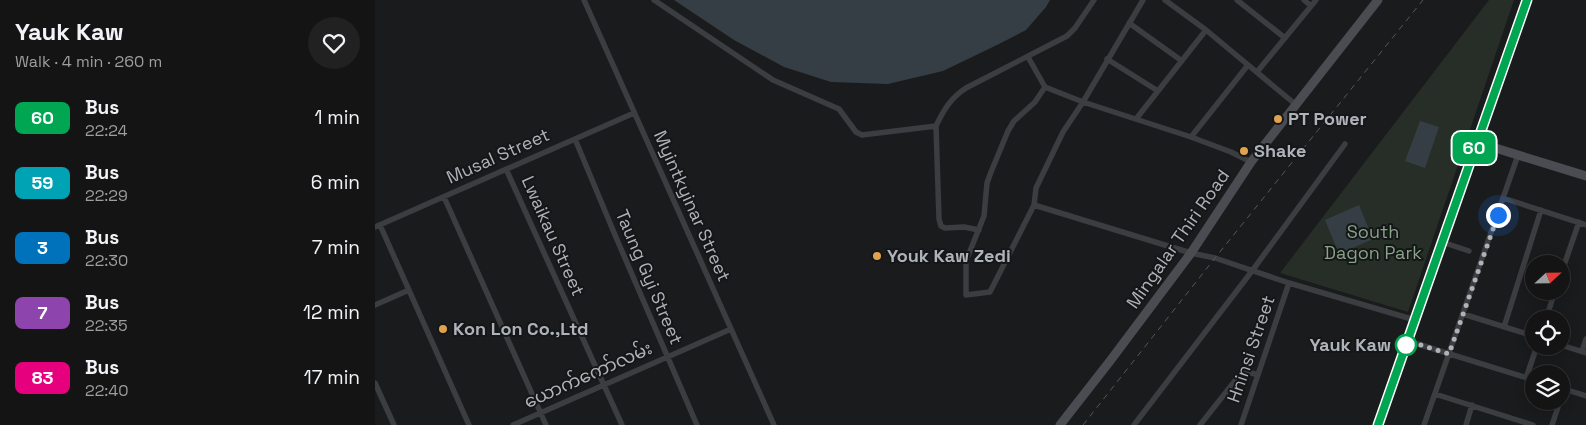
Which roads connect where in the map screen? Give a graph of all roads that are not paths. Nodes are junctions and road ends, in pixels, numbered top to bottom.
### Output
1 (584, 0) edge
2 (654, 0) edge
3 (1094, 0) edge
4 (1143, 0) edge
5 (1165, 0) edge
6 (1237, 0) edge
7 (1304, 0) edge
8 (1316, 0) edge
9 (1378, 0) edge
10 (1527, 0) edge
11 (1311, 6) junction
12 (1129, 23) junction
13 (1206, 30) junction
14 (1285, 38) junction
15 (1028, 57) junction
16 (1107, 59) junction
17 (1182, 61) junction
18 (1248, 65) junction
19 (1257, 72) junction
20 (1045, 87) junction
21 (1158, 91) junction
22 (1083, 102) junction
23 (1295, 104) junction
24 (634, 113) junction
25 (1137, 119) junction
26 (936, 126) junction
27 (1191, 136) junction
28 (575, 139) junction
29 (1476, 142) junction
30 (1345, 144) dead end
31 (1518, 155) junction
32 (1251, 162) junction
33 (506, 169) junction
34 (1586, 176) edge
35 (444, 197) junction
36 (1503, 198) junction
37 (1034, 205) junction
38 (1541, 210) junction
39 (1579, 222) junction
40 (1586, 224) edge
41 (377, 226) edge
42 (979, 230) junction
43 (1442, 242) junction
44 (1469, 251) dead end
45 (1191, 253) junction
46 (1568, 255) edge
47 (1252, 271) junction
48 (1289, 283) junction
49 (409, 290) junction
50 (375, 305) edge
51 (1463, 314) junction
52 (1415, 320) junction
53 (1504, 327) junction
54 (731, 329) junction
55 (1525, 333) edge
56 (1586, 338) edge
57 (1408, 341) junction
58 (1570, 348) edge
59 (1584, 352) edge
60 (1449, 354) junction
61 (666, 357) junction
62 (1258, 375) junction
63 (1525, 378) edge
64 (375, 383) edge
65 (605, 385) junction
66 (1570, 391) edge
67 (1435, 394) junction
68 (1586, 396) edge
69 (1473, 405) junction
70 (1557, 410) edge
71 (541, 413) junction
72 (1512, 418) junction
73 (394, 425) edge
74 (469, 425) edge
75 (513, 425) edge
76 (546, 425) edge
77 (622, 425) edge
78 (697, 425) edge
79 (774, 425) edge
80 (1060, 425) edge
81 (1134, 425) edge
82 (1200, 425) edge
83 (1241, 425) edge
84 (1378, 425) edge
85 (1425, 425) edge
86 (1466, 425) edge
87 (1510, 425) edge
88 (1533, 425) edge
89 (1552, 425) edge

1 - 24 street, Myintkyinar Street
2 - 26 street
3 - 15 street
4 - 12 street
5 - 13 street
6 - 14 street
7 - 11 street
8 - 11 street
9 - 23 street, Mingalar Thiri Road
10 - 29 street
11 - 14 street
12 - 16 street
12 - 17 street
13 - 17 street
13 - 18 street
14 - 19 street
15 - 20 street
15 - 26 street
16 - 21 street
16 - 22 street
17 - 21 street
18 - 19 street
18 - 27 street
19 - 23 street
20 - 22 street
20 - 42 street
21 - 25 street
22 - 25 street
22 - 37 street
23 - 32 street, Mingalar Thiri Road
24 - 28 street, Musal Street
24 - 54 street, Myintkyinar Street
25 - 27 street
26 - 42 street
27 - 32 street
28 - 33 street, Musal Street
28 - 61 street, Taung Gyi Street
29 - 31 street
29 - 43 street
30 - 47 street
31 - 34 street
31 - 36 street
32 - 45 street, Mingalar Thiri Road
33 - 35 street, Musal Street
33 - 65 street, Lwaikau Street
35 - 41 street, Musal Street
35 - 71 street
36 - 38 street
36 - 51 street
37 - 42 street
37 - 45 street
38 - 39 street
38 - 53 street
39 - 40 street
39 - 46 street
41 - 49 street
43 - 44 street
43 - 52 street
45 - 47 street
45 - 80 street, Mingalar Thiri Road
47 - 48 street
47 - 81 street
48 - 52 street
48 - 62 street, Hninsi Street
49 - 50 street
49 - 74 street
51 - 53 street
51 - 60 street
52 - 57 street
53 - 55 street
54 - 61 street, ယောက်ကော်လမ်း
54 - 79 street, Myintkyinar Street
56 - 59 street
57 - 60 street
57 - 84 street
58 - 59 street
60 - 63 street
60 - 67 street
61 - 65 street, ယောက်ကော်လမ်း
61 - 78 street, Taung Gyi Street
62 - 82 street
62 - 83 street, Hninsi Street
64 - 73 street
65 - 71 street, ယောက်ကော်လမ်း
65 - 77 street, Lwaikau Street
66 - 68 street
67 - 69 street
67 - 85 street
69 - 72 street
69 - 86 street
70 - 89 street
71 - 75 street, ယောက်ကော်လမ်း
71 - 76 street
72 - 87 street
72 - 88 street

